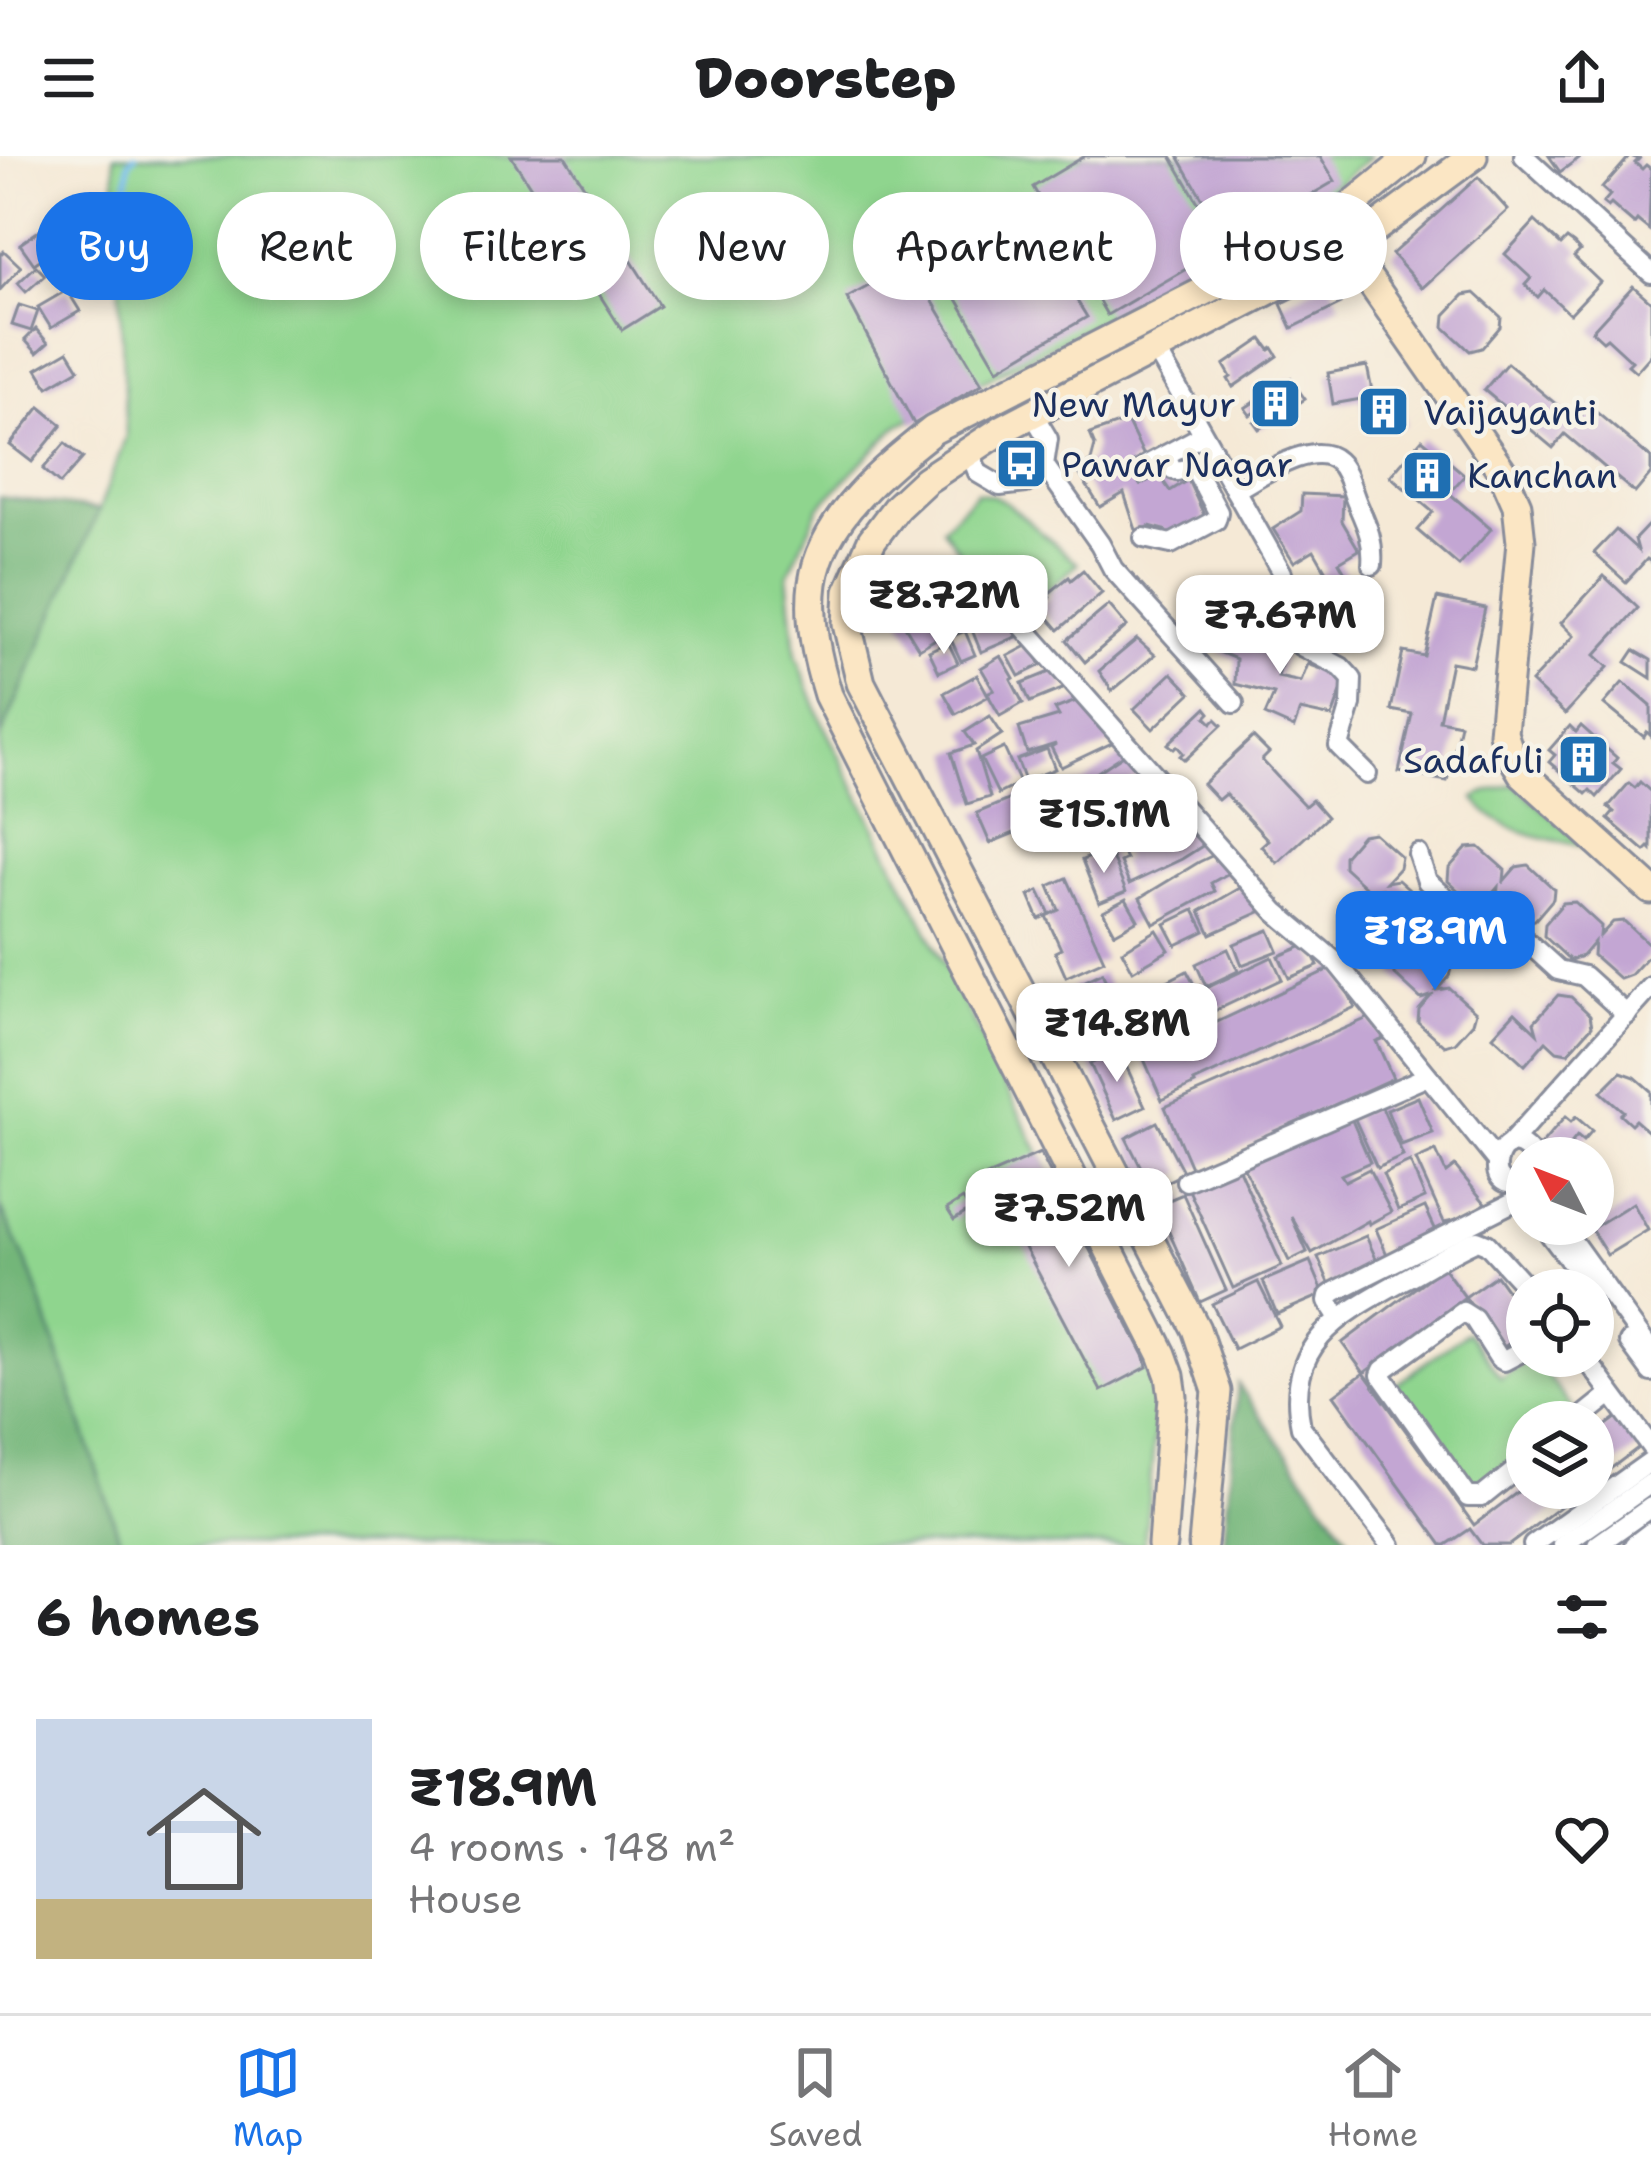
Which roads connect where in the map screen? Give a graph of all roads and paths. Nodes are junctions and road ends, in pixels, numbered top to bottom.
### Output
1 (1412, 156) edge
2 (1473, 156) edge
3 (1524, 156) edge
4 (1368, 192) edge
5 (1387, 220) edge
6 (1651, 273) edge
7 (1186, 300) edge
8 (1251, 300) edge
9 (1381, 300) edge
10 (1156, 350) junction
11 (970, 410) junction
12 (1033, 414) junction
13 (1203, 435) junction
14 (978, 445) junction
15 (1166, 455) junction
16 (1044, 465) junction
17 (1147, 465) dead end
18 (1234, 490) junction
19 (1144, 538) dead end
20 (1372, 565) dead end
21 (995, 596) dead end
22 (1234, 704) dead end
23 (1367, 774) dead end
24 (1418, 854) dead end
25 (1651, 890) edge
26 (1651, 987) edge
27 (1627, 1015) junction
28 (1428, 1076) junction
29 (1506, 1150) edge
30 (1502, 1153) junction
31 (1186, 1181) dead end
32 (1506, 1181) edge
33 (1506, 1201) edge
34 (1558, 1245) edge
35 (1510, 1269) edge
36 (1577, 1269) edge
37 (1614, 1313) edge
38 (1340, 1318) junction
39 (1614, 1320) edge
40 (1651, 1351) edge
41 (1506, 1360) edge
42 (1651, 1372) edge
43 (1599, 1377) edge
44 (1611, 1394) junction
45 (1602, 1401) edge
46 (1651, 1448) edge
47 (1651, 1461) edge
48 (1506, 1478) edge
49 (1648, 1496) edge
50 (1651, 1532) edge
51 (1569, 1534) edge
52 (1162, 1545) edge
53 (1203, 1545) edge
54 (1390, 1545) edge
55 (1533, 1545) edge
56 (1597, 1545) edge
57 (1634, 1545) edge

1 - 4 street
2 - 5 street
3 - 6 street
7 - 11 street
8 - 10 street
9 - 25 street
10 - 12 street
10 - 13 street
11 - 14 street
11 - 52 street
12 - 14 street
12 - 16 street
13 - 15 street
13 - 18 street
14 - 16 street
14 - 53 street
15 - 17 street
15 - 19 street
16 - 22 street
18 - 20 street
18 - 23 street
21 - 28 street
24 - 27 street
26 - 27 street
27 - 30 street
28 - 30 street
28 - 31 street
29 - 30 street
30 - 32 street
33 - 38 street
34 - 36 street
35 - 38 street
37 - 40 street
38 - 54 street
39 - 42 street
41 - 48 street
43 - 44 street
44 - 45 street
44 - 46 street
47 - 51 street
49 - 51 street
49 - 56 street
50 - 57 street
51 - 55 street

